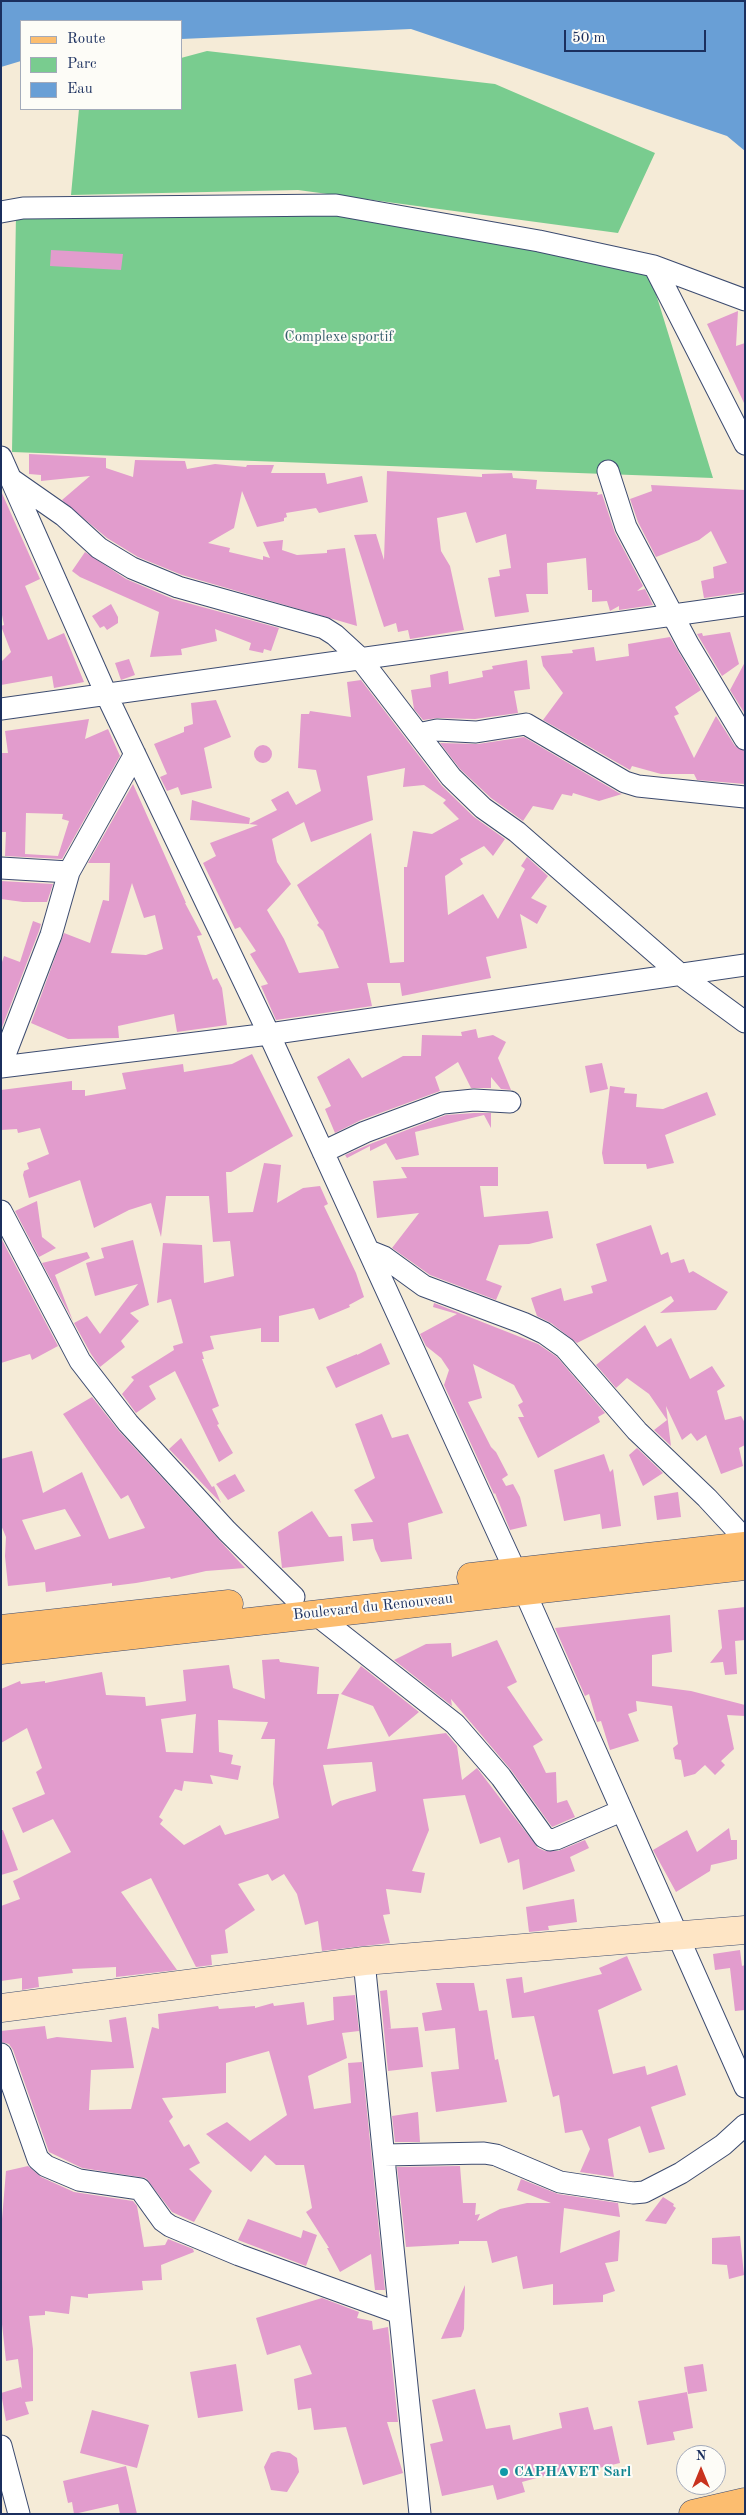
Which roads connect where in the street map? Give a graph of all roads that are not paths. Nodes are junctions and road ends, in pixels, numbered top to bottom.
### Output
1 (1, 212) edge
2 (654, 266) junction
3 (745, 300) edge
4 (745, 444) edge
5 (1, 457) edge
6 (608, 471) dead end
7 (11, 479) junction
8 (745, 605) edge
9 (673, 614) junction
10 (359, 657) junction
11 (107, 696) junction
12 (1, 709) edge
13 (418, 734) junction
14 (745, 739) edge
15 (135, 754) junction
16 (745, 797) edge
17 (1, 868) edge
18 (69, 872) junction
19 (745, 965) edge
20 (681, 975) junction
21 (745, 1022) edge
22 (269, 1034) junction
23 (1, 1066) edge
24 (510, 1102) dead end
25 (324, 1152) junction
26 (1, 1212) edge
27 (368, 1251) junction
28 (745, 1539) edge
29 (745, 1546) edge
30 (745, 1566) edge
31 (519, 1581) junction
32 (304, 1605) junction
33 (1, 1629) edge
34 (1, 1650) edge
35 (621, 1811) junction
36 (745, 1930) edge
37 (677, 1937) junction
38 (364, 1961) junction
39 (1, 2008) edge
40 (1, 2054) edge
41 (745, 2087) edge
42 (745, 2125) edge
43 (384, 2155) junction
44 (399, 2312) junction
45 (1, 2446) edge
46 (745, 2502) edge
47 (19, 2514) edge
48 (420, 2514) edge
49 (693, 2514) edge

1 - 2 street
2 - 3 street
2 - 4 street
5 - 7 street
6 - 9 street
7 - 10 street
7 - 11 street
8 - 9 street
9 - 10 street
9 - 14 street
10 - 11 street
10 - 13 street
11 - 12 street
11 - 15 street
13 - 16 street
13 - 20 street
15 - 18 street
15 - 22 street
17 - 18 street
18 - 23 street
19 - 20 street
20 - 21 street
20 - 22 street
22 - 23 street
22 - 25 street
24 - 25 street
25 - 27 street
26 - 32 street
27 - 28 street
27 - 31 street
29 - 31 main road, Boulevard du Renouveau
30 - 31 main road, Boulevard du Renouveau
31 - 32 main road, Boulevard du Renouveau
31 - 35 street
32 - 33 main road, Boulevard du Renouveau
32 - 34 main road, Boulevard du Renouveau
32 - 35 street
35 - 37 street
36 - 37 main road
37 - 38 main road
37 - 41 street
38 - 39 main road
38 - 43 street
40 - 44 street
42 - 43 street
43 - 44 street
44 - 48 street
45 - 47 street
46 - 49 main road

